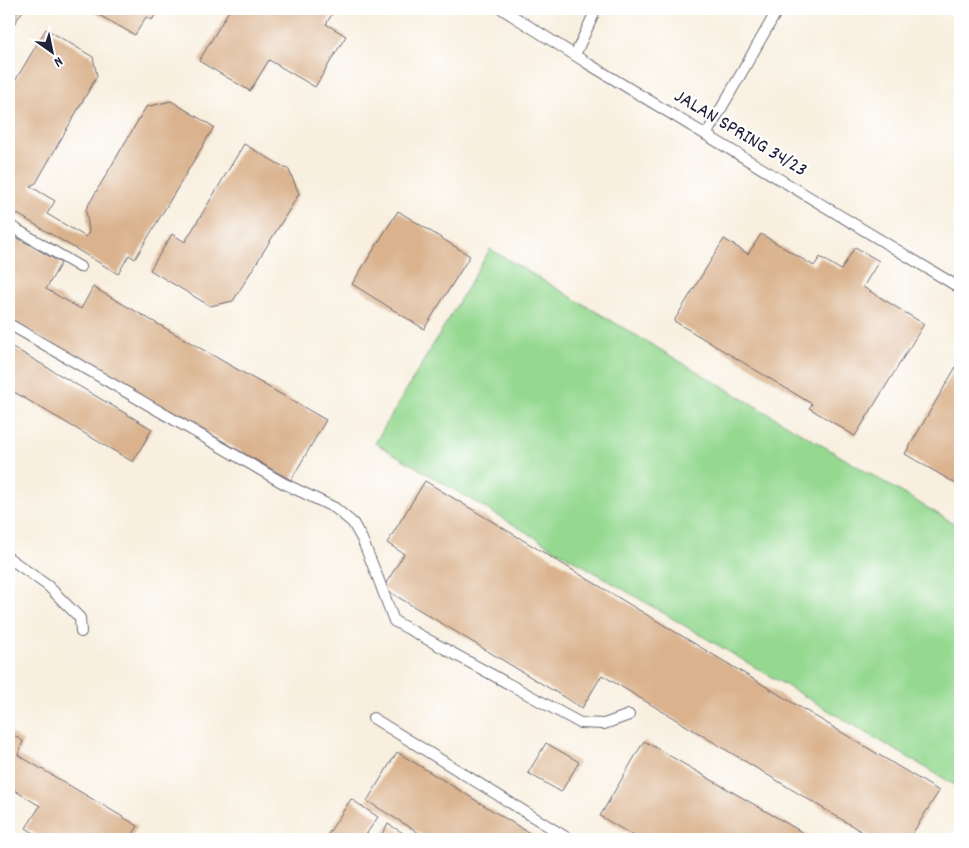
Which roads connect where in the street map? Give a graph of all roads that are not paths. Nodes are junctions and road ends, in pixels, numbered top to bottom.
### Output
1 (502, 9) edge
2 (594, 9) edge
3 (778, 9) edge
4 (575, 55) junction
5 (706, 135) junction
6 (9, 225) edge
7 (80, 267) dead end
8 (960, 288) edge
9 (9, 324) edge
10 (9, 558) edge
11 (81, 632) dead end
12 (629, 715) dead end
13 (373, 718) dead end
14 (569, 839) edge

1 - 4 lane, JALAN SPRING 34/23
2 - 4 lane
3 - 5 lane
4 - 5 lane, JALAN SPRING 34/23
5 - 8 lane, JALAN SPRING 34/23
6 - 7 lane
9 - 12 lane
10 - 11 lane
13 - 14 lane

